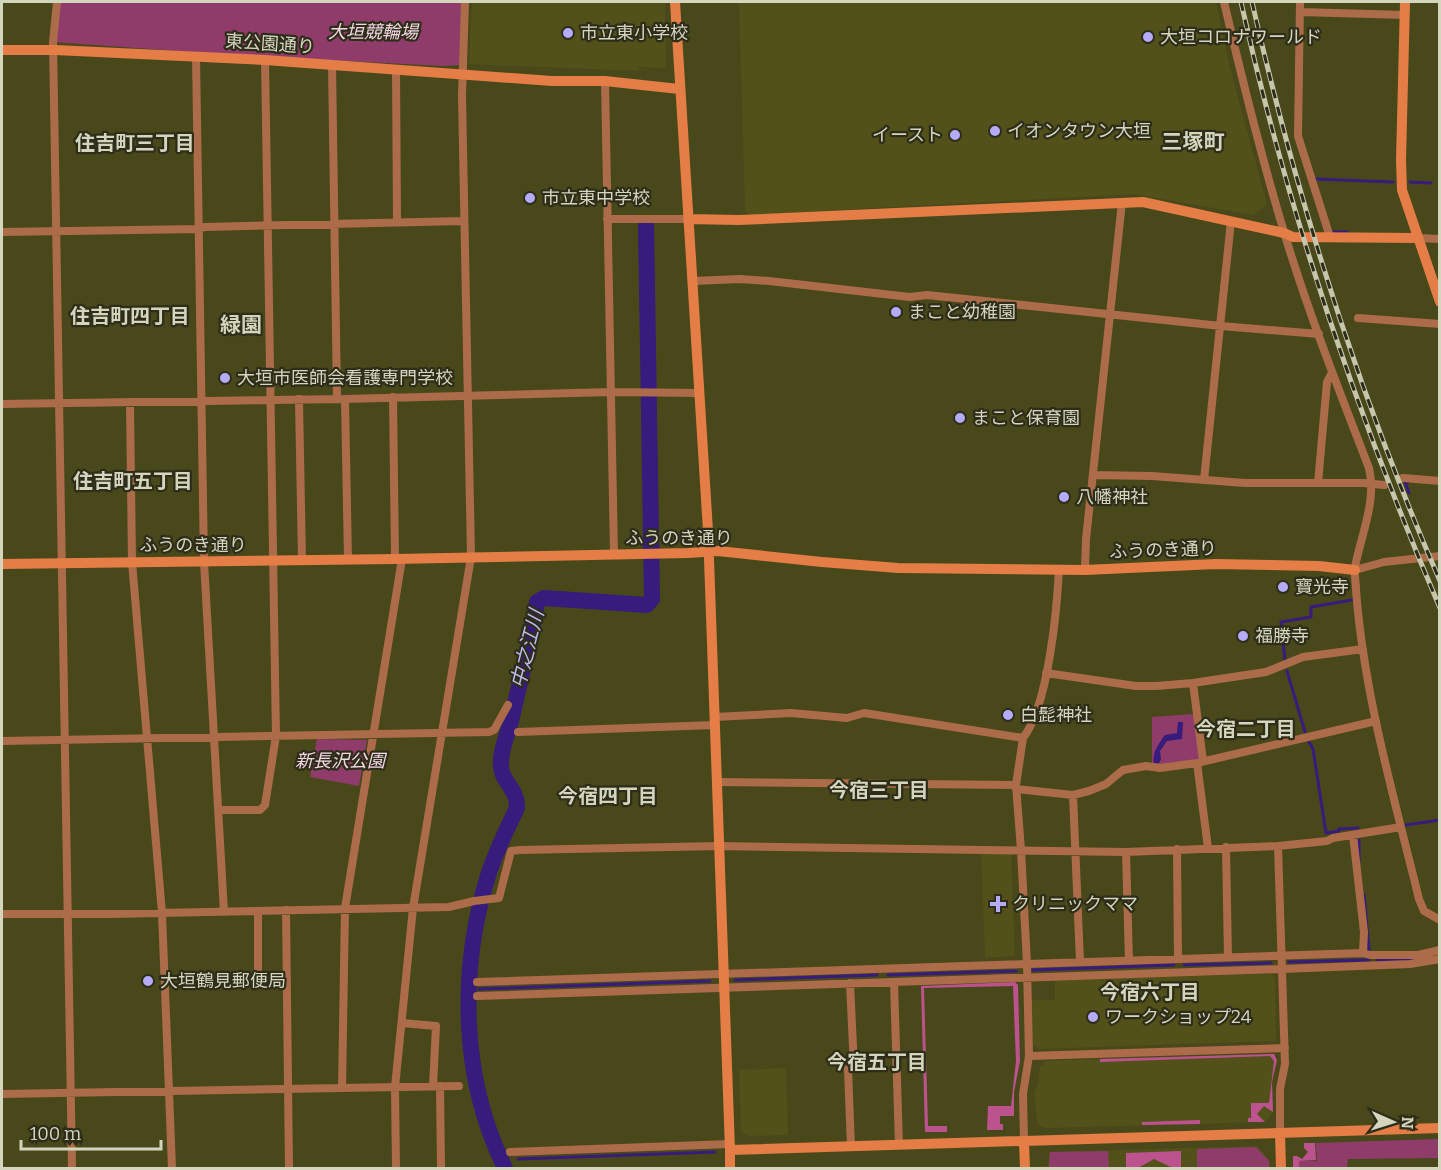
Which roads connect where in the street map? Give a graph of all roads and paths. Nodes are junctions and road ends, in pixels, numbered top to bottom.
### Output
1 (57, 2) edge
2 (465, 2) edge
3 (675, 2) edge
4 (1224, 2) edge
5 (1300, 2) edge
6 (1405, 2) edge
7 (1300, 12) junction
8 (1405, 15) junction
9 (2, 50) edge
10 (55, 50) junction
11 (196, 57) junction
12 (265, 60) junction
13 (332, 65) junction
14 (396, 69) junction
15 (462, 74) junction
16 (605, 81) junction
17 (680, 88) junction
18 (1122, 202) junction
19 (607, 219) junction
20 (688, 219) junction
21 (464, 221) junction
22 (1231, 221) junction
23 (397, 222) junction
24 (333, 224) junction
25 (268, 225) junction
26 (198, 230) junction
27 (58, 231) junction
28 (2, 232) edge
29 (1284, 233) junction
30 (1330, 237) junction
31 (1418, 238) junction
32 (1440, 239) edge
33 (693, 281) junction
34 (1440, 302) edge
35 (1109, 313) junction
36 (1358, 318) dead end
37 (1440, 324) edge
38 (1221, 326) junction
39 (1319, 334) junction
40 (1332, 373) junction
41 (611, 392) junction
42 (699, 393) junction
43 (468, 395) junction
44 (393, 397) junction
45 (298, 399) junction
46 (341, 399) junction
47 (201, 400) junction
48 (271, 400) junction
49 (130, 402) junction
50 (60, 403) junction
51 (2, 404) edge
52 (1093, 475) junction
53 (1404, 478) tunnel mouth
54 (1204, 480) junction
55 (1440, 481) edge
56 (1318, 483) junction
57 (1371, 484) junction
58 (1384, 485) tunnel mouth
59 (709, 552) junction
60 (614, 554) junction
61 (1440, 556) edge
62 (471, 557) junction
63 (398, 559) junction
64 (348, 560) junction
65 (274, 561) junction
66 (302, 561) junction
67 (61, 562) junction
68 (132, 562) junction
69 (204, 562) junction
70 (2, 564) edge
71 (1059, 569) junction
72 (1085, 570) junction
73 (1355, 570) junction
74 (1363, 649) junction
75 (1046, 673) junction
76 (1193, 682) junction
77 (508, 705) dead end
78 (715, 721) junction
79 (1376, 721) junction
80 (518, 732) dead end
81 (374, 733) junction
82 (441, 733) junction
83 (214, 736) junction
84 (276, 736) junction
85 (148, 738) junction
86 (1023, 738) junction
87 (64, 739) junction
88 (2, 741) edge
89 (1200, 762) junction
90 (716, 782) junction
91 (1016, 787) junction
92 (1073, 795) junction
93 (219, 810) junction
94 (1401, 827) junction
95 (1353, 834) junction
96 (718, 846) junction
97 (1278, 846) junction
98 (1226, 847) junction
99 (1208, 848) junction
100 (1177, 849) junction
101 (1021, 850) junction
102 (1075, 850) junction
103 (1126, 852) junction
104 (345, 908) junction
105 (413, 908) junction
106 (286, 910) junction
107 (258, 911) junction
108 (224, 912) junction
109 (162, 913) junction
110 (2, 914) edge
111 (68, 914) junction
112 (1440, 920) edge
113 (1440, 950) edge
114 (1363, 953) junction
115 (1281, 956) junction
116 (1228, 957) junction
117 (1178, 959) junction
118 (1440, 959) edge
119 (1129, 961) junction
120 (1080, 962) junction
121 (1027, 964) junction
122 (1282, 969) junction
123 (258, 970) dead end
124 (723, 974) junction
125 (1026, 977) junction
126 (477, 982) dead end
127 (894, 982) junction
128 (850, 983) junction
129 (723, 988) junction
130 (477, 996) dead end
131 (402, 1023) junction
132 (1285, 1048) junction
133 (1029, 1056) junction
134 (436, 1086) junction
135 (459, 1086) dead end
136 (342, 1088) junction
137 (395, 1088) junction
138 (288, 1089) junction
139 (170, 1092) junction
140 (71, 1093) junction
141 (2, 1094) edge
142 (1440, 1128) edge
143 (1280, 1133) junction
144 (1024, 1142) junction
145 (899, 1145) junction
146 (730, 1147) junction
147 (851, 1147) junction
148 (510, 1152) dead end
149 (72, 1168) edge
150 (172, 1168) edge
151 (289, 1168) edge
152 (396, 1168) edge
153 (441, 1168) edge
154 (730, 1168) edge
155 (1025, 1168) edge
156 (1281, 1168) edge

1 - 10 street
2 - 15 street
3 - 17 street
4 - 29 street
5 - 7 street
6 - 8 street
7 - 8 street
7 - 30 street
8 - 31 street
9 - 10 street, 東公園通り
10 - 11 street, 東公園通り
10 - 27 street
11 - 12 street, 東公園通り
11 - 26 street
12 - 13 street, 東公園通り
12 - 25 street
13 - 14 street, 東公園通り
13 - 24 street
14 - 15 street, 東公園通り
14 - 23 street
15 - 16 street, 東公園通り
15 - 21 street
16 - 17 street, 東公園通り
16 - 19 street
17 - 20 street
18 - 20 street
18 - 22 street
18 - 35 street
19 - 20 street
19 - 41 street
20 - 33 street
21 - 23 street
21 - 43 street
22 - 29 street
22 - 38 street
23 - 24 street
24 - 25 street
24 - 46 street
25 - 26 street
25 - 48 street
26 - 27 street
26 - 47 street
27 - 28 street
27 - 50 street
29 - 30 street
29 - 39 street
30 - 31 street
31 - 32 street
31 - 34 street
33 - 35 street
33 - 42 street
35 - 38 street
35 - 52 street
36 - 37 street
38 - 39 street
38 - 54 street
39 - 40 street
40 - 56 street
40 - 57 street
41 - 42 street
41 - 43 street
41 - 60 street
42 - 59 street
43 - 44 street
43 - 62 street
44 - 46 street
44 - 63 street
45 - 46 street
45 - 48 street
45 - 66 street
46 - 64 street
47 - 48 street
47 - 49 street
47 - 69 street
48 - 65 street
49 - 50 street
49 - 68 street
50 - 51 street
50 - 67 street
52 - 54 street
52 - 72 street
53 - 55 street
54 - 56 street
56 - 57 street
57 - 58 street
57 - 73 street
59 - 60 street, ふうのき通り
59 - 71 street, ふうのき通り
59 - 78 street
60 - 62 street, ふうのき通り
61 - 73 street
62 - 63 street, ふうのき通り
62 - 82 street
63 - 64 street, ふうのき通り
63 - 81 street
64 - 66 street, ふうのき通り
65 - 66 street, ふうのき通り
65 - 69 street, ふうのき通り
65 - 84 street
67 - 68 street, ふうのき通り
67 - 70 street, ふうのき通り
67 - 87 street
68 - 69 street, ふうのき通り
68 - 85 street
69 - 83 street
71 - 72 street, ふうのき通り
71 - 75 street
72 - 73 street, ふうのき通り
73 - 74 street
74 - 76 street
74 - 79 street
75 - 76 street
75 - 86 street
76 - 89 street
77 - 82 street
78 - 80 street
78 - 86 street
78 - 90 street
79 - 89 street
79 - 94 street
81 - 82 street
81 - 84 street
81 - 104 street
82 - 105 street
83 - 84 street
83 - 85 street
83 - 93 street
84 - 93 street
85 - 87 street
85 - 109 street
86 - 91 street
87 - 88 street
87 - 111 street
89 - 92 street
89 - 99 street
90 - 91 street
90 - 96 street
91 - 92 street
91 - 101 street
92 - 102 street
93 - 108 street
94 - 95 street
94 - 112 street
95 - 97 street
95 - 114 street
96 - 101 street
96 - 105 street
96 - 124 street
97 - 98 street
97 - 115 street
98 - 99 street
98 - 116 street
99 - 100 street
100 - 103 street
100 - 117 street
101 - 102 street
101 - 121 street
102 - 103 street
102 - 120 street
103 - 119 street
104 - 105 street
104 - 106 street
104 - 136 street
105 - 131 street
106 - 107 street
106 - 138 street
107 - 108 street
107 - 123 street
108 - 109 street
109 - 111 street
109 - 139 street
110 - 111 street
111 - 140 street
113 - 114 street
114 - 115 street
115 - 116 street
115 - 122 street
116 - 117 street
117 - 119 street
118 - 122 street
119 - 120 street
120 - 121 street
121 - 124 street
121 - 125 street
122 - 125 street
122 - 132 street
124 - 126 street
124 - 129 street
125 - 127 street
125 - 133 street
127 - 128 street
127 - 145 street
128 - 129 street
128 - 147 street
129 - 130 street
129 - 146 street
131 - 134 street
131 - 137 street
132 - 133 street
132 - 143 street
133 - 144 street
134 - 135 street
134 - 137 street
134 - 153 street
136 - 137 street
136 - 138 street
137 - 152 street
138 - 139 street
138 - 151 street
139 - 140 street
139 - 150 street
140 - 141 street
140 - 149 street
142 - 143 street
143 - 144 street
143 - 156 street
144 - 145 street
144 - 155 street
145 - 147 street
146 - 147 street
146 - 148 street
146 - 154 street

